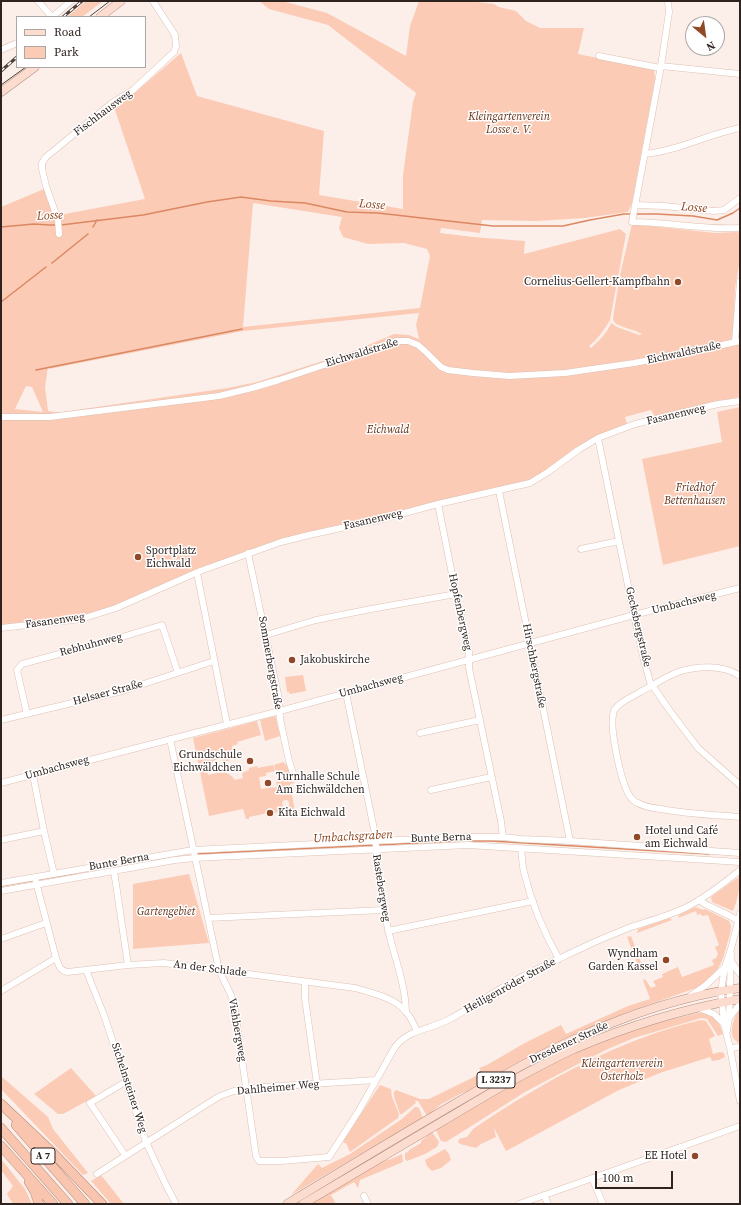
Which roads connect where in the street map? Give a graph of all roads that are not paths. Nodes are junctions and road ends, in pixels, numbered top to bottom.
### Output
1 (38, 1) edge
2 (71, 1) edge
3 (121, 1) edge
4 (124, 1) edge
5 (153, 1) edge
6 (668, 1) edge
7 (114, 6) junction
8 (51, 16) edge
9 (53, 16) edge
10 (101, 16) edge
11 (16, 43) edge
12 (1, 50) edge
13 (599, 56) dead end
14 (660, 67) junction
15 (34, 68) edge
16 (740, 74) edge
17 (1, 92) edge
18 (740, 128) edge
19 (645, 154) junction
20 (740, 198) edge
21 (634, 207) junction
22 (740, 228) edge
23 (59, 234) dead end
24 (740, 281) edge
25 (737, 341) edge
26 (740, 400) edge
27 (1, 417) edge
28 (598, 438) junction
29 (499, 491) junction
30 (438, 504) junction
31 (619, 541) junction
32 (581, 549) dead end
33 (248, 553) junction
34 (197, 573) junction
35 (740, 588) edge
36 (456, 594) junction
37 (634, 615) junction
38 (1, 628) edge
39 (266, 635) junction
40 (530, 644) junction
41 (469, 660) junction
42 (214, 661) junction
43 (178, 673) junction
44 (740, 676) edge
45 (653, 686) junction
46 (346, 693) junction
47 (280, 711) junction
48 (27, 714) junction
49 (1, 720) edge
50 (480, 720) junction
51 (227, 724) junction
52 (420, 733) dead end
53 (170, 739) junction
54 (293, 773) dead end
55 (33, 774) junction
56 (492, 777) junction
57 (1, 783) edge
58 (740, 785) edge
59 (431, 790) dead end
60 (740, 817) edge
61 (44, 831) junction
62 (503, 837) junction
63 (1, 840) edge
64 (570, 841) junction
65 (375, 845) junction
66 (521, 848) junction
67 (740, 853) edge
68 (194, 854) junction
69 (740, 862) edge
70 (740, 870) edge
71 (114, 871) junction
72 (54, 874) junction
73 (36, 881) junction
74 (1, 883) edge
75 (1, 891) edge
76 (699, 900) junction
77 (533, 901) junction
78 (384, 910) junction
79 (740, 914) edge
80 (208, 918) junction
81 (739, 922) edge
82 (46, 923) junction
83 (388, 931) junction
84 (1, 940) edge
85 (731, 950) junction
86 (56, 958) junction
87 (559, 959) junction
88 (731, 961) junction
89 (128, 965) junction
90 (725, 967) junction
91 (86, 970) junction
92 (219, 970) junction
93 (740, 974) edge
94 (305, 982) junction
95 (740, 988) edge
96 (725, 990) junction
97 (1, 991) edge
98 (684, 999) junction
99 (740, 999) edge
100 (725, 1002) junction
101 (740, 1004) edge
102 (696, 1008) junction
103 (406, 1011) junction
104 (729, 1018) junction
105 (724, 1024) junction
106 (417, 1031) junction
107 (727, 1032) junction
108 (740, 1047) edge
109 (730, 1048) junction
110 (376, 1080) junction
111 (127, 1081) junction
112 (317, 1084) junction
113 (246, 1090) junction
114 (740, 1101) edge
115 (1, 1104) edge
116 (1, 1108) edge
117 (740, 1126) edge
118 (1, 1128) edge
119 (146, 1142) junction
120 (1, 1146) edge
121 (125, 1155) junction
122 (329, 1157) joint
123 (15, 1161) junction
124 (96, 1174) dead end
125 (592, 1178) junction
126 (544, 1195) junction
127 (364, 1196) dead end
128 (39, 1204) edge
129 (53, 1204) edge
130 (68, 1204) edge
131 (85, 1204) edge
132 (102, 1204) edge
133 (176, 1204) edge
134 (287, 1204) edge
135 (303, 1204) edge
136 (368, 1204) edge
137 (518, 1204) edge
138 (548, 1204) edge
139 (603, 1204) edge

1 - 8 street
2 - 9 street
3 - 7 main road
4 - 7 main road
5 - 23 street, Fischhausweg
6 - 14 street
7 - 10 main road
11 - 12 street
13 - 14 street
14 - 16 street
14 - 19 street
15 - 17 main road
18 - 19 street
19 - 21 street
20 - 21 street
21 - 22 street
24 - 25 street
25 - 27 street, Eichwaldstraße
26 - 28 street, Fasanenweg
28 - 29 street, Fasanenweg
28 - 31 street, Gecksbergstraße
29 - 30 street, Fasanenweg
29 - 40 street, Hirschbergstraße
30 - 33 street, Fasanenweg
30 - 36 street, Hopfenbergweg
31 - 32 street
31 - 37 street, Gecksbergstraße
33 - 34 street, Fasanenweg
33 - 39 street, Sommerbergstraße
34 - 38 street, Fasanenweg
34 - 42 street
35 - 37 street, Umbachsweg
36 - 39 street
36 - 41 street, Hopfenbergweg
37 - 40 street, Umbachsweg
37 - 45 street, Gecksbergstraße
39 - 47 street, Sommerbergstraße
40 - 41 street, Umbachsweg
40 - 64 street, Hirschbergstraße
41 - 46 street, Umbachsweg
41 - 50 street, Hopfenbergweg
42 - 43 street, Helsaer Straße
42 - 51 street
43 - 48 street, Helsaer Straße
43 - 48 street, Rebhuhnweg
44 - 45 street
45 - 58 street, Gecksbergstraße
45 - 60 street
46 - 47 street, Umbachsweg
46 - 65 street, Rastebergweg
47 - 51 street, Umbachsweg
47 - 54 street, Sommerbergstraße
48 - 49 street, Helsaer Straße
50 - 52 street
50 - 56 street, Hopfenbergweg
51 - 53 street, Umbachsweg
53 - 55 street, Umbachsweg
53 - 68 street, Viehbergweg
55 - 57 street, Umbachsweg
55 - 61 street
56 - 59 street
56 - 62 street, Hopfenbergweg
61 - 63 street
61 - 72 street
62 - 64 street, Bunte Berna
62 - 65 street, Bunte Berna
64 - 67 street, Bunte Berna
65 - 66 street, Bunte Berna
65 - 68 street, Bunte Berna
65 - 78 street, Rastebergweg
66 - 69 street, Bunte Berna
66 - 77 street
68 - 71 street, Bunte Berna
68 - 72 street, Bunte Berna
68 - 80 street, Viehbergweg
70 - 76 street, Heiligenröder Straße
71 - 73 street, Bunte Berna
71 - 89 street
72 - 73 street, Bunte Berna
73 - 74 street, Bunte Berna
73 - 75 street, Bunte Berna
73 - 82 street
76 - 81 street
76 - 87 street, Heiligenröder Straße
77 - 83 street
77 - 87 street
78 - 80 street
78 - 83 street, Rastebergweg
79 - 81 street
80 - 92 street, Viehbergweg
81 - 85 street
82 - 84 street
82 - 86 street
83 - 103 street, Rastebergweg
85 - 88 street
85 - 90 street
86 - 91 street, An der Schlade
86 - 97 street
87 - 106 street, Heiligenröder Straße
88 - 93 street
88 - 96 street
89 - 91 street, An der Schlade
89 - 92 street, An der Schlade
90 - 96 street
90 - 98 street
91 - 111 street, Sichelnsteiner Weg
92 - 94 street, An der Schlade
92 - 113 street, Viehbergweg
94 - 103 street, An der Schlade
94 - 112 street
95 - 96 main road, Dresdener Straße / L 3237
96 - 98 main road, Dresdener Straße / L 3237
96 - 100 street
98 - 134 main road, Dresdener Straße / L 3237
99 - 100 main road, Dresdener Straße / L 3237
100 - 102 main road, Dresdener Straße / L 3237
100 - 104 street
100 - 105 street
101 - 104 street
102 - 105 street
102 - 135 main road, Dresdener Straße / L 3237
103 - 106 street, An der Schlade
104 - 107 street
105 - 107 street
106 - 110 street, Heiligenröder Straße
107 - 109 street
108 - 109 street
109 - 114 street
110 - 112 street, Dahlheimer Weg
110 - 122 street, Heiligenröder Straße
111 - 119 street, Sichelnsteiner Weg
111 - 121 street
112 - 113 street, Dahlheimer Weg
113 - 119 street, Dahlheimer Weg
113 - 122 street, Viehbergweg
115 - 132 highway
116 - 131 highway, A 7
117 - 125 street
118 - 130 highway, A 7
119 - 121 street, Dahlheimer Weg
119 - 133 street, Sichelnsteiner Weg
120 - 123 highway
121 - 124 street, Dahlheimer Weg
123 - 128 highway
123 - 129 highway
125 - 126 street
125 - 139 street
126 - 137 street
126 - 138 street
127 - 136 street

